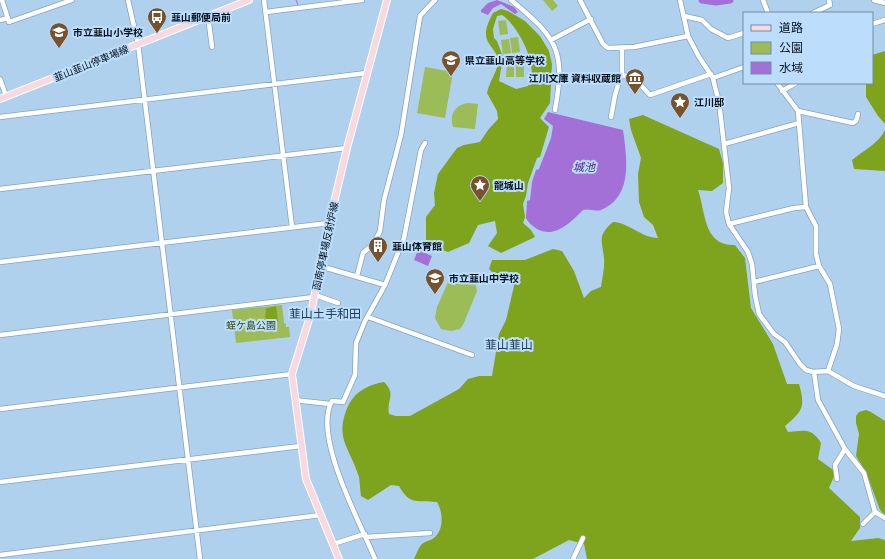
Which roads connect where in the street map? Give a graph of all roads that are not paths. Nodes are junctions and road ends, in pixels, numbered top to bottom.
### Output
1 (2, 0) edge
2 (72, 0) edge
3 (128, 0) edge
4 (249, 0) edge
5 (264, 0) edge
6 (362, 0) edge
7 (387, 0) edge
8 (435, 0) edge
9 (511, 0) edge
10 (580, 0) edge
11 (680, 0) edge
12 (763, 0) edge
13 (829, 0) edge
14 (874, 0) edge
15 (885, 3) edge
16 (266, 12) junction
17 (768, 12) edge
18 (815, 12) edge
19 (208, 16) junction
20 (684, 16) junction
21 (8, 18) junction
22 (591, 19) junction
23 (0, 20) edge
24 (885, 20) edge
25 (873, 24) edge
26 (743, 33) edge
27 (688, 36) junction
28 (551, 40) junction
29 (138, 44) junction
30 (212, 47) dead end
31 (622, 48) junction
32 (743, 67) edge
33 (367, 73) junction
34 (621, 75) junction
35 (712, 76) junction
36 (0, 79) edge
37 (275, 84) junction
38 (778, 84) edge
39 (794, 84) edge
40 (782, 91) junction
41 (3, 98) edge
42 (145, 99) junction
43 (555, 110) dead end
44 (798, 111) junction
45 (858, 114) dead end
46 (0, 117) edge
47 (611, 117) dead end
48 (799, 123) junction
49 (425, 143) dead end
50 (724, 144) junction
51 (347, 148) junction
52 (283, 155) junction
53 (153, 171) junction
54 (0, 189) edge
55 (806, 207) junction
56 (329, 223) junction
57 (729, 224) junction
58 (292, 227) junction
59 (162, 243) junction
60 (0, 262) edge
61 (320, 266) junction
62 (819, 266) junction
63 (357, 276) junction
64 (754, 282) junction
65 (385, 285) junction
66 (314, 296) junction
67 (338, 303) dead end
68 (171, 314) junction
69 (368, 317) junction
70 (0, 335) edge
71 (472, 355) dead end
72 (828, 371) junction
73 (814, 372) junction
74 (292, 374) junction
75 (179, 387) junction
76 (885, 396) edge
77 (294, 400) junction
78 (330, 404) junction
79 (0, 409) edge
80 (301, 446) junction
81 (845, 449) junction
82 (188, 459) junction
83 (838, 479) dead end
84 (0, 482) edge
85 (874, 512) junction
86 (321, 515) junction
87 (885, 518) edge
88 (863, 524) dead end
89 (197, 531) junction
90 (430, 533) dead end
91 (366, 536) junction
92 (583, 538) dead end
93 (333, 544) junction
94 (0, 555) edge
95 (200, 559) edge
96 (339, 559) edge
97 (375, 559) edge
98 (573, 559) edge

1 - 21 street
2 - 21 street
3 - 29 street
4 - 19 main road, 韮山韮山停車場線
5 - 16 street
6 - 16 street
7 - 33 main road, 函南停車場反射炉線
8 - 63 street
9 - 28 street
10 - 22 street
11 - 20 street
12 - 17 street
13 - 18 street
14 - 15 street
16 - 37 street
19 - 29 main road, 韮山韮山停車場線
19 - 30 street
20 - 26 street
20 - 27 street
21 - 23 street
22 - 28 street
22 - 31 street
24 - 25 street
27 - 31 street
27 - 35 street
28 - 43 street
29 - 41 main road, 韮山韮山停車場線
29 - 42 street
31 - 34 street
32 - 35 street
33 - 37 street
33 - 51 main road, 函南停車場反射炉線
34 - 35 street
34 - 47 street
35 - 50 street
36 - 41 street
37 - 42 street
37 - 52 street
38 - 40 street
39 - 40 street
40 - 44 street
42 - 46 street
42 - 53 street
44 - 45 street
44 - 48 street
48 - 50 street
48 - 55 street
49 - 65 street
50 - 57 street
51 - 52 street
51 - 56 main road, 函南停車場反射炉線
52 - 53 street
52 - 58 street
53 - 54 street
53 - 59 street
55 - 57 street
55 - 62 street
56 - 58 street
56 - 61 main road, 函南停車場反射炉線
57 - 64 street
58 - 59 street
59 - 60 street
59 - 68 street
61 - 63 street
61 - 66 main road, 函南停車場反射炉線
62 - 64 street
62 - 72 street
63 - 65 street
64 - 73 street
65 - 69 street
66 - 67 street
66 - 68 street
66 - 74 main road, 函南停車場反射炉線
68 - 70 street
68 - 75 street
69 - 71 street
69 - 78 street
72 - 73 street
72 - 76 street
73 - 81 street
74 - 75 street
74 - 77 main road, 函南停車場反射炉線
75 - 79 street
75 - 82 street
77 - 78 street
77 - 80 main road, 函南停車場反射炉線
78 - 91 street
80 - 82 street
80 - 86 main road, 函南停車場反射炉線
81 - 83 street
81 - 85 street
82 - 84 street
82 - 89 street
85 - 87 street
85 - 88 street
86 - 89 street
86 - 93 main road, 函南停車場反射炉線
89 - 94 street
89 - 95 street
90 - 91 street
91 - 93 street
91 - 97 street
92 - 98 street
93 - 96 main road, 函南停車場反射炉線

